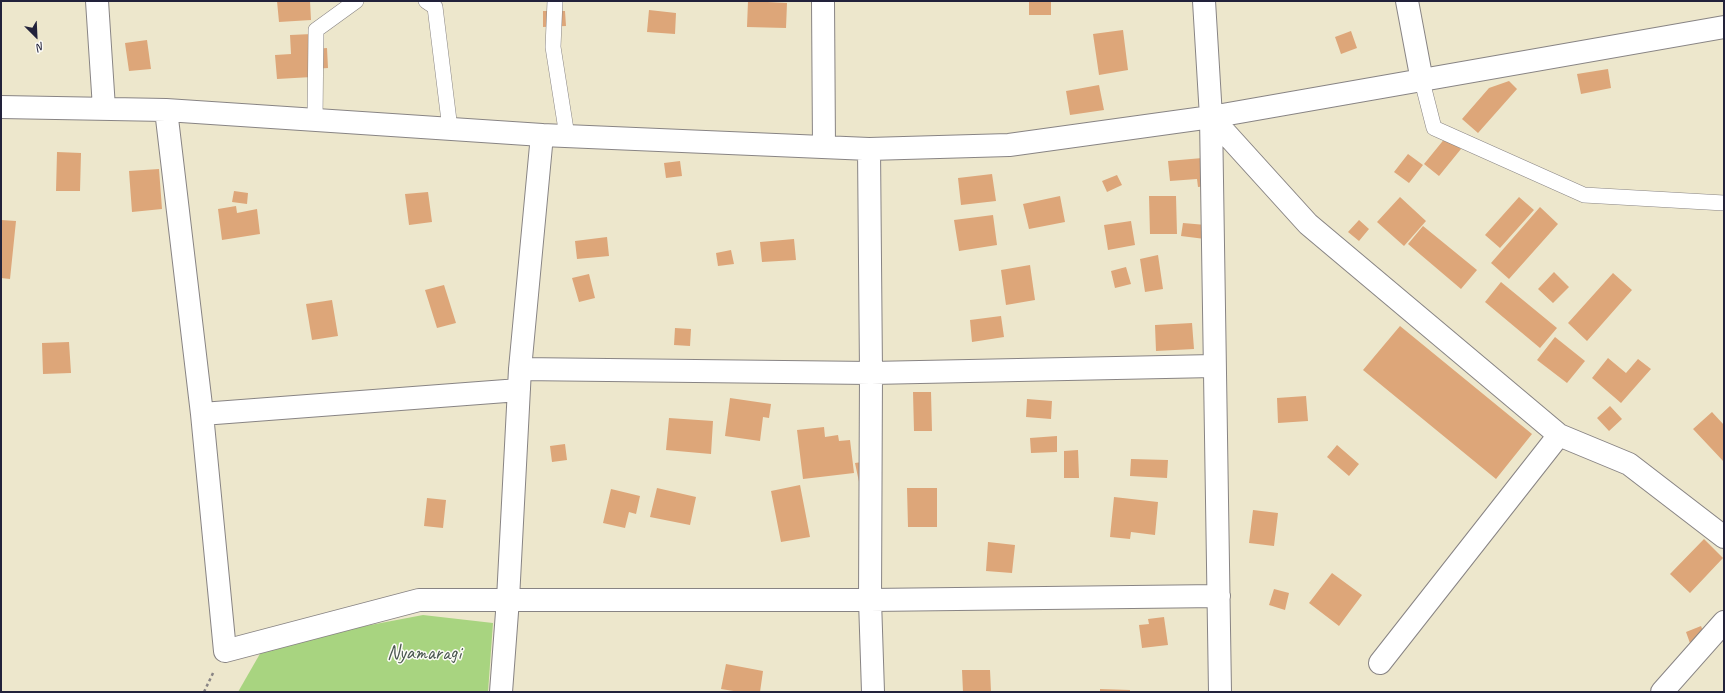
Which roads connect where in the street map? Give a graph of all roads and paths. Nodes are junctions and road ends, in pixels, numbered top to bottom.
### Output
1 (97, 1) edge
2 (356, 1) edge
3 (426, 1) edge
4 (555, 1) edge
5 (823, 1) edge
6 (1204, 1) edge
7 (1407, 1) edge
8 (1724, 27) edge
9 (1422, 81) junction
10 (1, 106) edge
11 (104, 108) junction
12 (166, 110) junction
13 (1211, 117) junction
14 (315, 120) junction
15 (450, 129) junction
16 (542, 135) junction
17 (568, 136) junction
18 (824, 147) junction
19 (869, 149) junction
20 (1724, 202) edge
21 (1214, 366) junction
22 (871, 373) junction
23 (520, 379) junction
24 (202, 414) junction
25 (1559, 434) junction
26 (1724, 537) edge
27 (1219, 596) junction
28 (508, 599) junction
29 (870, 600) junction
30 (1724, 622) edge
31 (1380, 663) dead end
32 (501, 692) edge
33 (873, 692) edge
34 (1220, 692) edge
35 (1662, 692) edge

1 - 11 street
2 - 14 lane
3 - 15 lane
4 - 17 lane
5 - 18 street
6 - 13 street
7 - 9 street
8 - 9 street
9 - 13 street
9 - 20 lane
10 - 11 street
11 - 12 street
12 - 14 street
12 - 24 street
13 - 19 street
13 - 21 street
13 - 25 street
14 - 15 street
15 - 16 street
16 - 17 street
16 - 23 street
17 - 18 street
18 - 19 street
19 - 22 street
21 - 22 street
21 - 27 street
22 - 23 street
22 - 29 street
23 - 24 street
23 - 28 street
24 - 28 street
25 - 26 street
25 - 31 street
27 - 29 street
27 - 34 street
28 - 29 street
28 - 32 street
29 - 33 street
30 - 35 street

